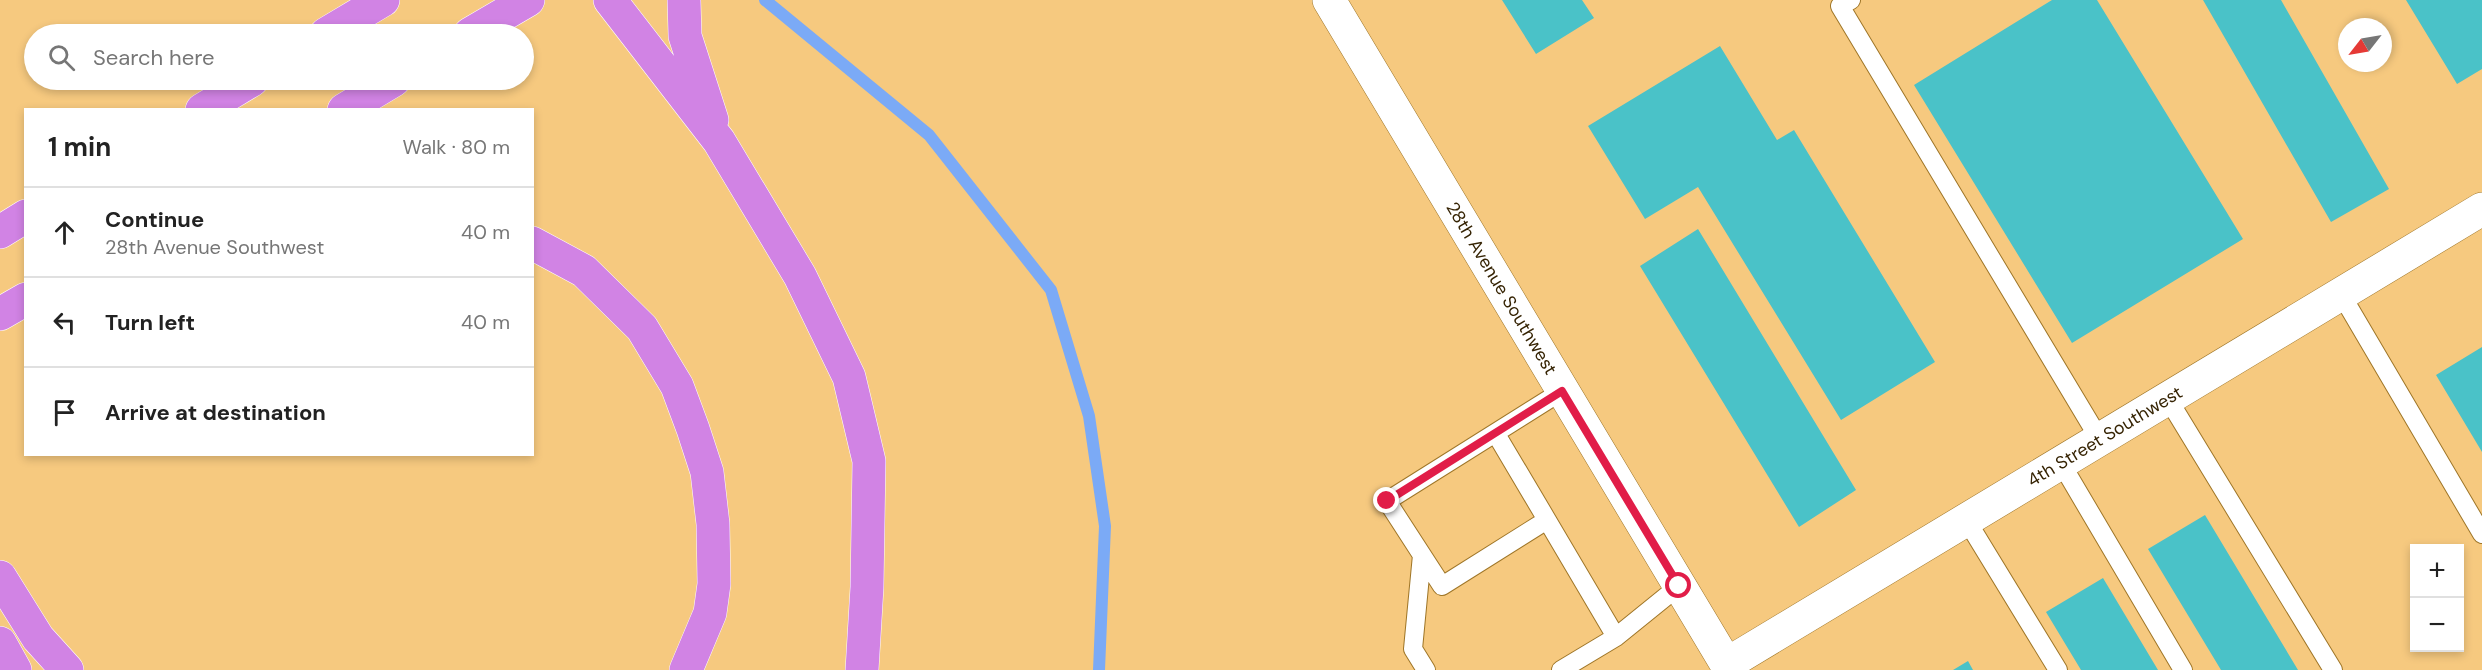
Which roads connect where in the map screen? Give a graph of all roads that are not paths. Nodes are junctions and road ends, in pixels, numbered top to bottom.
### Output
1 (383, 0) edge
2 (528, 0) edge
3 (610, 0) edge
4 (684, 0) edge
5 (1329, 0) edge
6 (1851, 0) edge
7 (343, 24) edge
8 (487, 24) edge
9 (235, 90) edge
10 (377, 90) edge
11 (205, 108) edge
12 (347, 108) edge
13 (719, 141) junction
14 (2482, 210) edge
15 (24, 217) edge
16 (0, 232) edge
17 (534, 244) edge
18 (2341, 294) junction
19 (24, 300) edge
20 (24, 307) edge
21 (0, 315) edge
22 (1562, 391) junction
23 (2168, 399) junction
24 (1496, 434) junction
25 (2100, 440) junction
26 (2061, 463) junction
27 (1547, 520) junction
28 (1967, 521) junction
29 (2482, 534) edge
30 (1422, 555) junction
31 (0, 577) edge
32 (1679, 586) junction
33 (1616, 637) junction
34 (0, 644) edge
35 (1729, 667) edge
36 (15, 670) edge
37 (67, 670) edge
38 (686, 670) edge
39 (862, 670) edge
40 (1426, 670) edge
41 (1561, 670) edge
42 (2058, 670) edge
43 (2183, 670) edge
44 (2333, 670) edge

1 - 7 highway
2 - 8 highway
3 - 13 highway
4 - 13 highway
5 - 22 street, 28th Avenue Southwest
6 - 25 lane
9 - 11 highway
10 - 12 highway
13 - 39 highway
14 - 18 street, 4th Street Southwest
15 - 16 highway
17 - 38 highway
18 - 23 street, 4th Street Southwest
18 - 29 lane
19 - 21 highway
20 - 21 highway
22 - 24 lane
22 - 32 street, 28th Avenue Southwest
23 - 25 street, 4th Street Southwest
23 - 44 lane
24 - 27 lane
24 - 30 lane
25 - 26 street, 4th Street Southwest
26 - 28 street, 4th Street Southwest
26 - 43 lane
27 - 30 lane
27 - 33 lane
28 - 35 street, 4th Street Southwest
28 - 42 lane
30 - 40 lane
31 - 37 highway
32 - 33 lane
32 - 35 street, 28th Avenue Southwest
33 - 41 lane
34 - 36 highway

